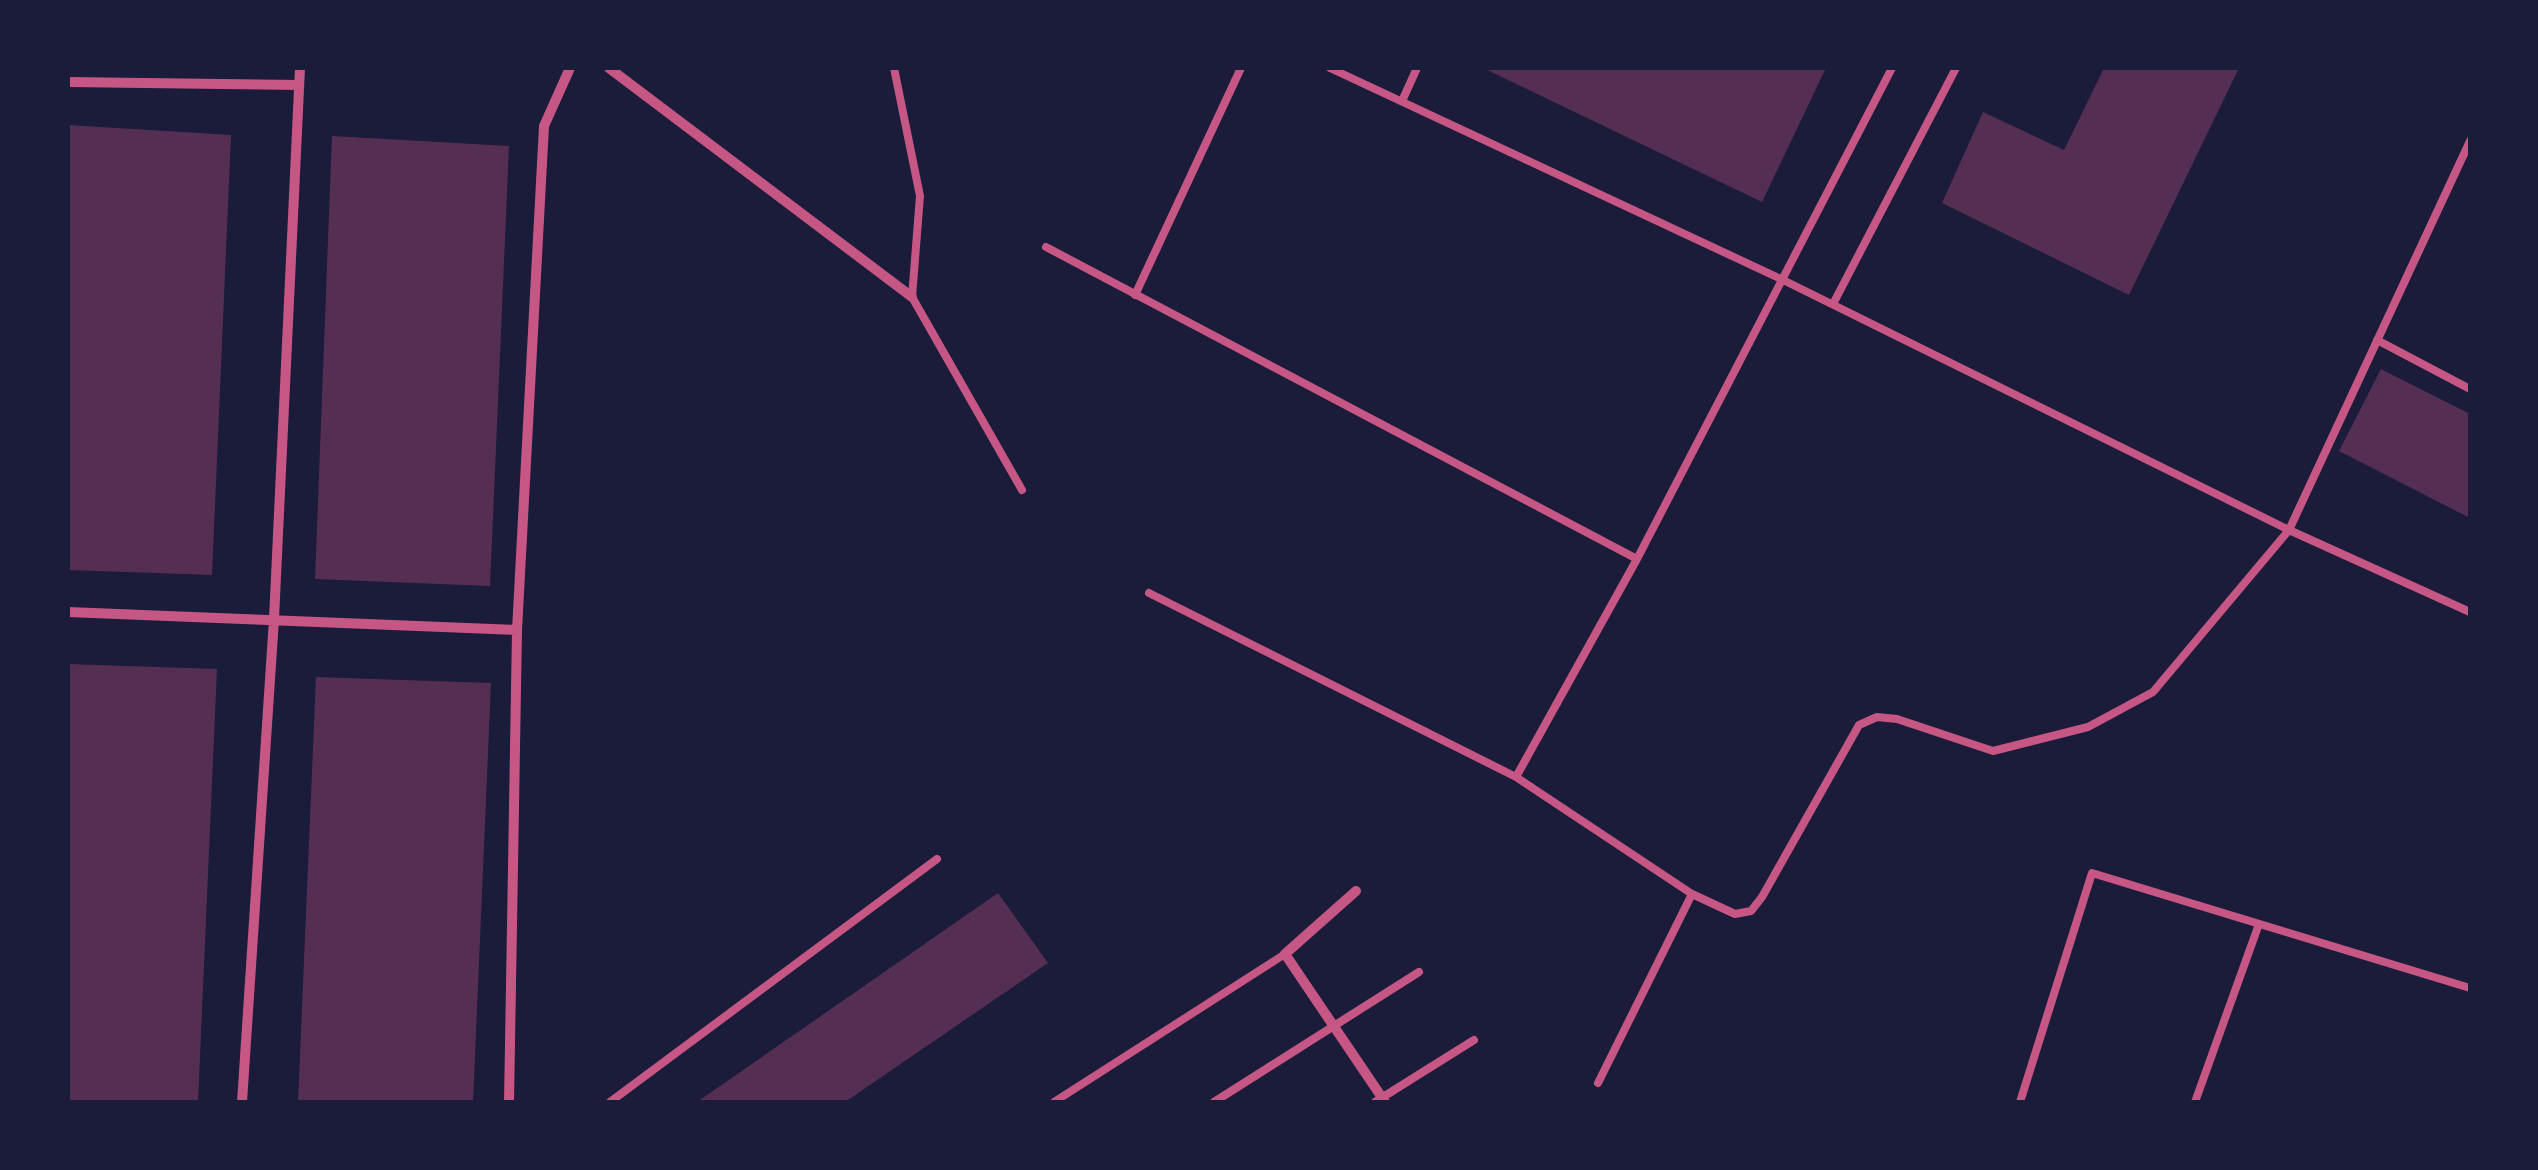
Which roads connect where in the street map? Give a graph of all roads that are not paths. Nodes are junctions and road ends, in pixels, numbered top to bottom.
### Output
1 (300, 68) edge
2 (570, 68) edge
3 (609, 68) edge
4 (894, 68) edge
5 (1241, 68) edge
6 (1330, 68) edge
7 (1417, 68) edge
8 (1892, 68) edge
9 (1956, 68) edge
10 (68, 82) edge
11 (299, 85) junction
12 (1402, 101) junction
13 (2470, 141) edge
14 (1046, 248) dead end
15 (1781, 279) junction
16 (1135, 295) junction
17 (912, 297) junction
18 (1832, 304) junction
19 (2378, 340) junction
20 (2470, 389) edge
21 (1022, 490) dead end
22 (2289, 530) junction
23 (1636, 559) junction
24 (1149, 594) dead end
25 (68, 612) edge
26 (2470, 612) edge
27 (274, 619) junction
28 (517, 630) junction
29 (1516, 777) junction
30 (937, 859) dead end
31 (1356, 891) dead end
32 (1692, 894) junction
33 (2259, 924) junction
34 (1285, 954) junction
35 (1420, 972) dead end
36 (2470, 988) edge
37 (1333, 1026) junction
38 (1474, 1040) dead end
39 (1598, 1082) dead end
40 (1380, 1101) edge
41 (242, 1102) edge
42 (510, 1102) edge
43 (610, 1102) edge
44 (1054, 1102) edge
45 (1214, 1102) edge
46 (2020, 1102) edge
47 (2195, 1102) edge

1 - 11 street
2 - 28 street
3 - 17 street
4 - 17 lane
5 - 16 lane
6 - 12 lane
7 - 12 lane
8 - 15 lane
9 - 18 lane
10 - 11 street
11 - 27 street
12 - 15 lane
13 - 19 lane
14 - 16 lane
15 - 18 lane
15 - 23 lane
16 - 23 lane
17 - 21 lane
18 - 22 lane
19 - 20 lane
19 - 22 lane
22 - 26 lane
22 - 32 lane
23 - 29 lane
24 - 29 lane
25 - 27 street
27 - 28 street
27 - 41 street
28 - 42 street
29 - 32 lane
30 - 43 lane
31 - 34 street
32 - 39 lane
33 - 36 lane
33 - 46 lane
33 - 47 lane
34 - 37 street
34 - 44 lane
35 - 37 lane
37 - 40 street
37 - 45 lane
38 - 40 lane

